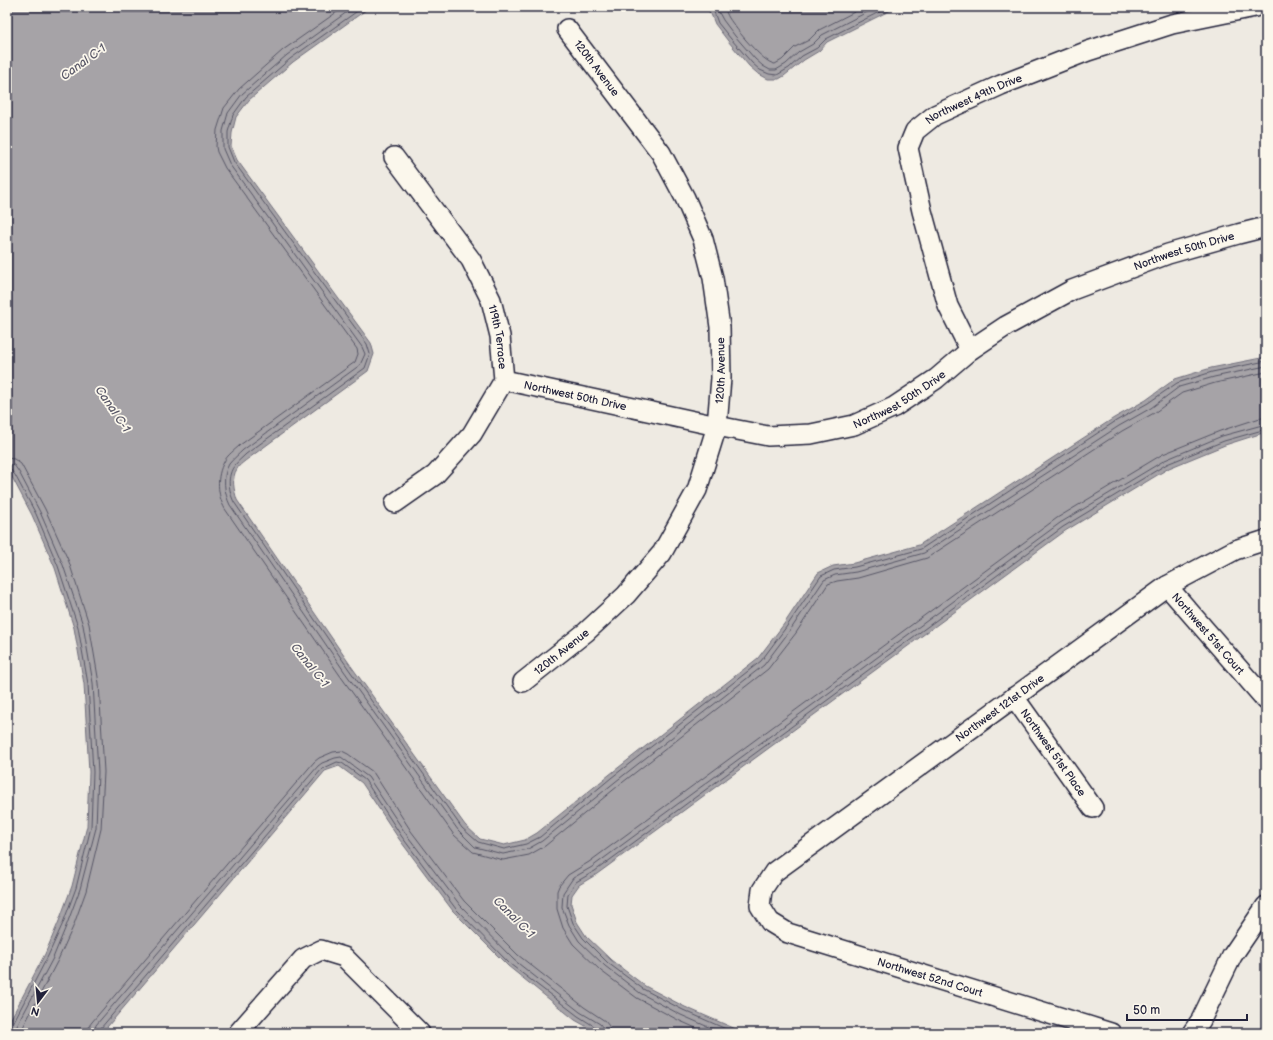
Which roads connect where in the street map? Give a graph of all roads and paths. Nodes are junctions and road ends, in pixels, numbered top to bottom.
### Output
1 (1255, 7) edge
2 (567, 29) dead end
3 (394, 157) dead end
4 (1266, 227) edge
5 (970, 350) junction
6 (504, 380) junction
7 (716, 426) junction
8 (395, 503) dead end
9 (1266, 540) edge
10 (1167, 586) junction
11 (523, 682) dead end
12 (1014, 697) junction
13 (1266, 700) edge
14 (1093, 808) dead end
15 (760, 906) joint
16 (1266, 906) edge
17 (238, 1033) edge
18 (420, 1033) edge
19 (1110, 1033) edge
20 (1192, 1033) edge

1 - 5 street, Northwest 49th Drive
2 - 7 street, 120th Avenue
3 - 6 street, 119th Terrace
4 - 5 street, Northwest 50th Drive
5 - 7 street, Northwest 50th Drive
6 - 7 street, Northwest 50th Drive
6 - 8 street, 119th Terrace
7 - 11 street, 120th Avenue
9 - 10 street, Northwest 121st Drive
10 - 12 street, Northwest 121st Drive
10 - 13 street, Northwest 51st Court
12 - 14 street, Northwest 51st Place
12 - 15 street, Northwest 121st Drive
15 - 19 street, Northwest 52nd Court
16 - 20 street
17 - 18 street

